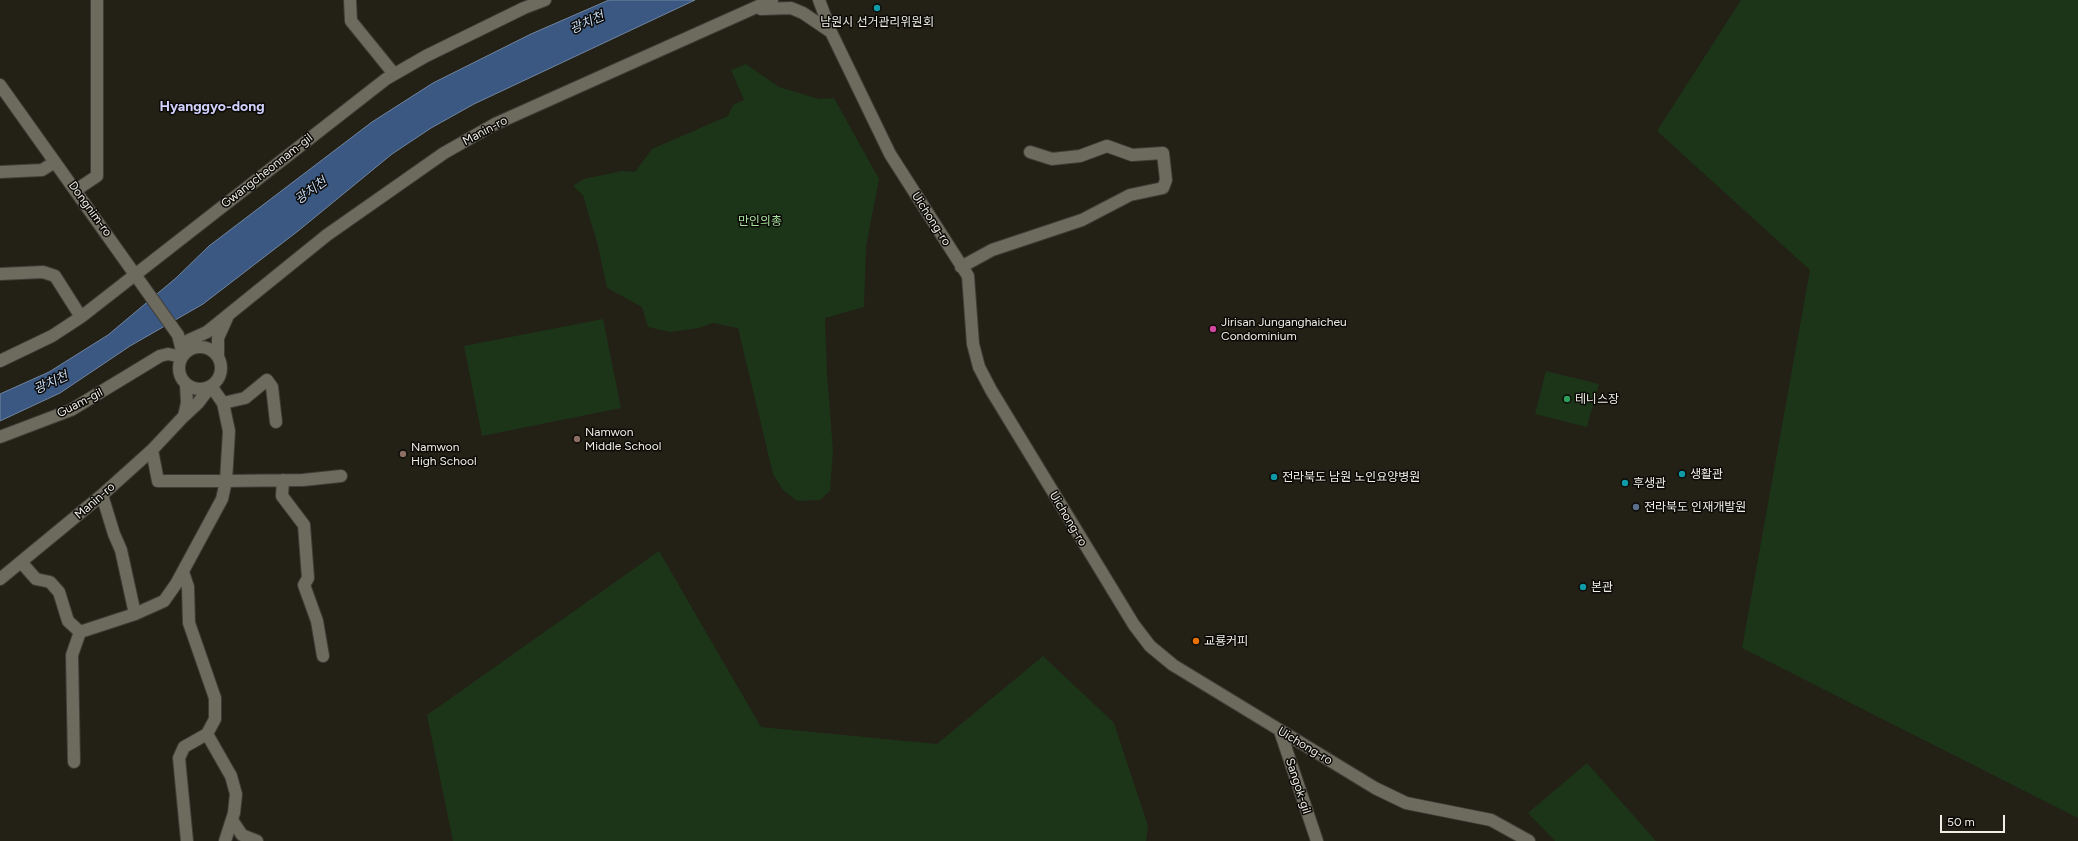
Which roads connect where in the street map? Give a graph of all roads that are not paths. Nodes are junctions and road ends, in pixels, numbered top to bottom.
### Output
1 (97, 0) edge
2 (350, 0) edge
3 (545, 0) edge
4 (772, 0) edge
5 (819, 0) edge
6 (753, 10) junction
7 (831, 32) junction
8 (394, 74) junction
9 (0, 85) edge
10 (1030, 152) dead end
11 (55, 162) junction
12 (0, 172) edge
13 (76, 190) junction
14 (962, 267) junction
15 (0, 274) edge
16 (137, 277) junction
17 (229, 315) junction
18 (81, 318) junction
19 (190, 343) junction
20 (218, 357) junction
21 (181, 359) junction
22 (0, 360) edge
23 (186, 384) junction
24 (210, 386) junction
25 (223, 403) junction
26 (184, 416) junction
27 (276, 422) dead end
28 (0, 437) edge
29 (152, 450) junction
30 (341, 476) dead end
31 (226, 480) junction
32 (282, 480) junction
33 (102, 495) junction
34 (21, 562) junction
35 (183, 572) junction
36 (0, 579) edge
37 (134, 614) junction
38 (80, 632) junction
39 (323, 656) dead end
40 (1280, 731) junction
41 (207, 734) junction
42 (74, 762) dead end
43 (232, 820) junction
44 (188, 841) edge
45 (225, 841) edge
46 (257, 841) edge
47 (1317, 841) edge
48 (1529, 841) edge

1 - 13 street
2 - 8 street
3 - 8 street, Gwangcheonnam-gil
4 - 6 street, Manin-ro
5 - 7 street, Uichong-ro
6 - 7 street
6 - 17 street, Manin-ro
7 - 14 street, Uichong-ro
8 - 16 street, Gwangcheonnam-gil
9 - 11 street, Dongnim-ro
10 - 14 street
11 - 12 street
11 - 13 street, Dongnim-ro
13 - 16 street, Dongnim-ro
14 - 40 street, Uichong-ro
15 - 18 street
16 - 18 street, Gwangcheonnam-gil
16 - 19 street, Dongnim-ro
17 - 19 street, Manin-ro
17 - 20 street
18 - 22 street, Gwangcheonnam-gil
19 - 20 street
19 - 21 street
19 - 21 street
20 - 24 street, Manin-ro
21 - 23 street
21 - 28 street, Guam-gil
23 - 24 street
23 - 26 street
24 - 25 street
24 - 26 street, Manin-ro
25 - 27 street
25 - 31 street
26 - 29 street, Manin-ro
29 - 31 street
29 - 33 street, Manin-ro
30 - 32 street
31 - 32 street
31 - 35 street
32 - 39 street
33 - 34 street, Manin-ro
33 - 37 street
34 - 36 street, Manin-ro
34 - 38 street
35 - 37 street
35 - 41 street
37 - 38 street
38 - 42 street
40 - 47 street, Sangok-gil
40 - 48 street, Uichong-ro
41 - 43 street
41 - 44 street
43 - 45 street
43 - 46 street

